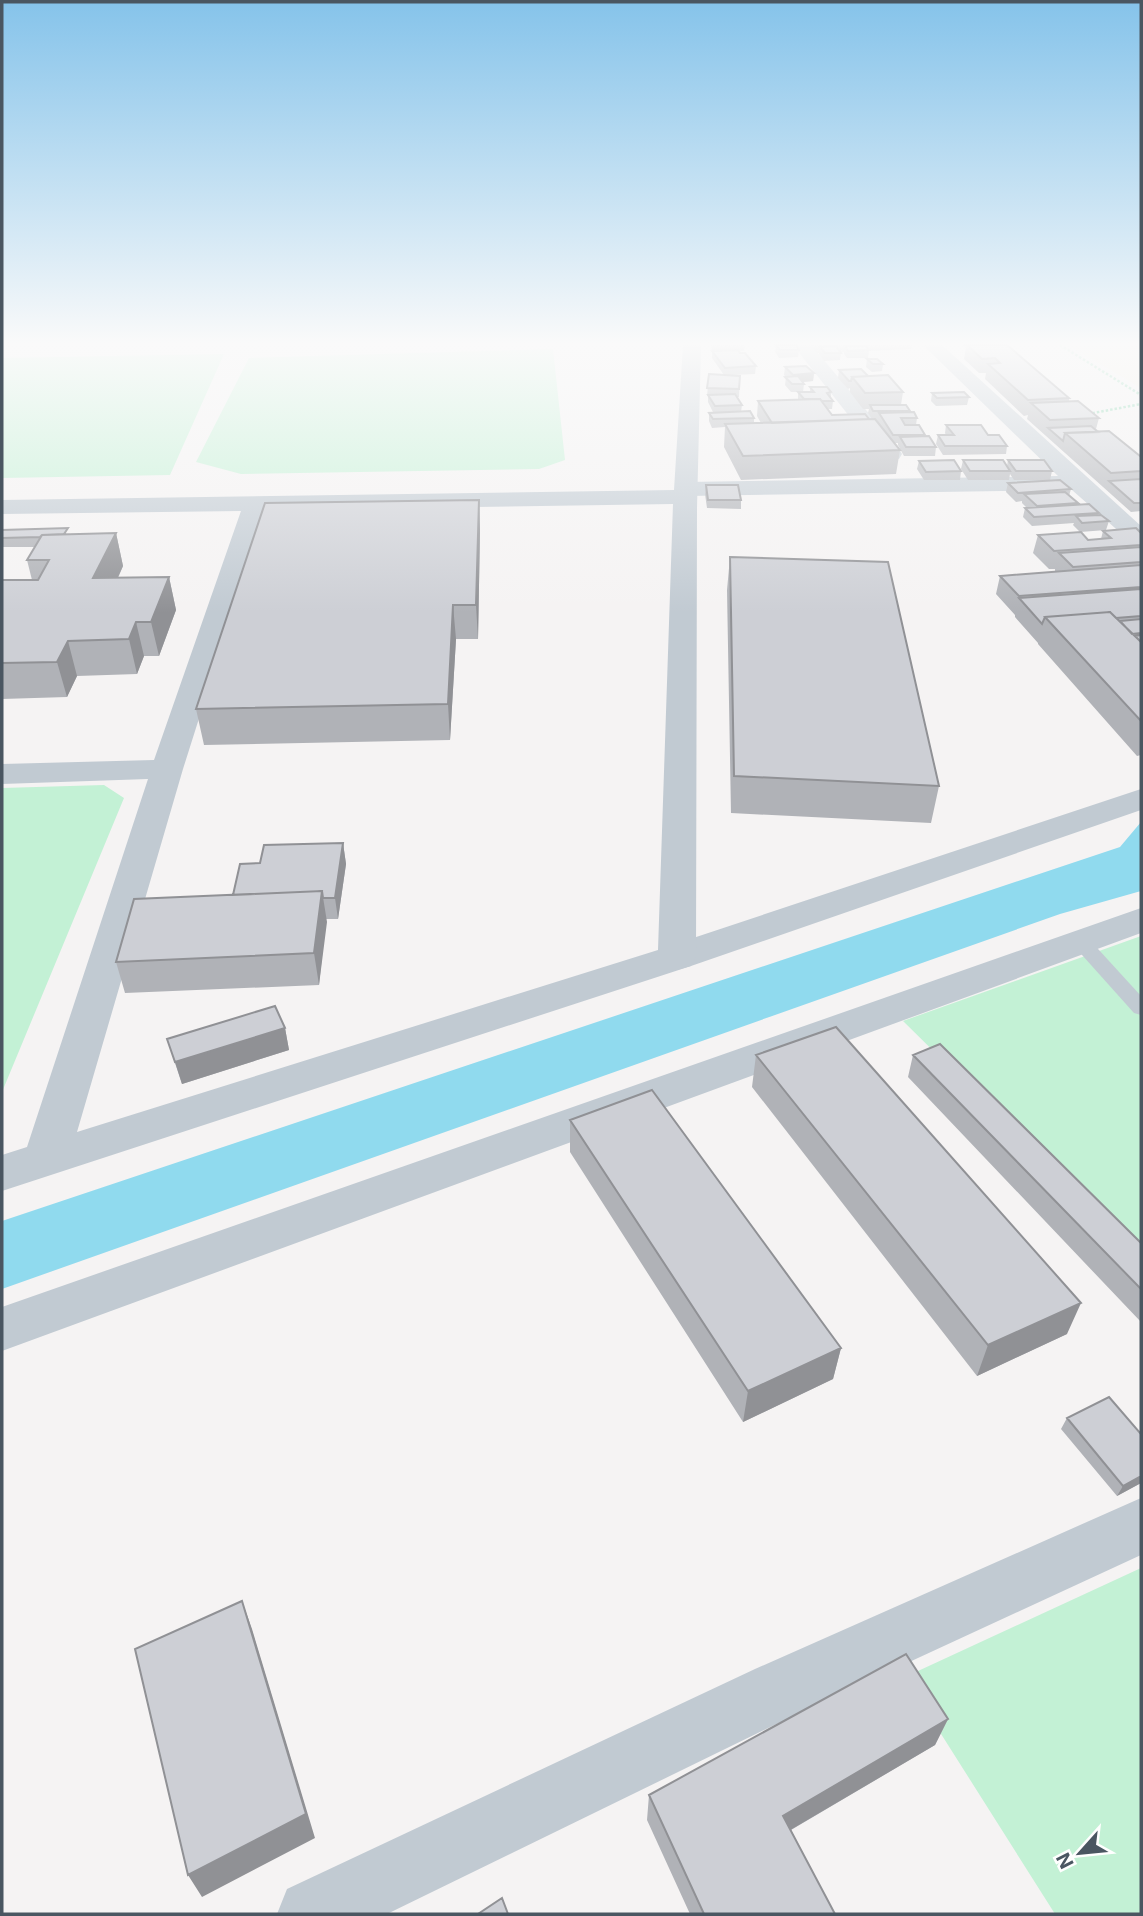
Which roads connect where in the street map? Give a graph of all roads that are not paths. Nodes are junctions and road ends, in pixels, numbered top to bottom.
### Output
1 (688, 434) edge
2 (875, 434) edge
3 (1026, 434) edge
4 (1078, 483) junction
5 (917, 485) junction
6 (686, 498) junction
7 (2, 507) edge
8 (253, 510) junction
9 (2, 521) edge
10 (1141, 538) edge
11 (167, 769) junction
12 (2, 774) edge
13 (1141, 799) edge
14 (1141, 920) edge
15 (1081, 942) junction
16 (677, 957) junction
17 (1141, 1007) edge
18 (46, 1159) junction
19 (2, 1173) edge
20 (2, 1329) edge
21 (1141, 1526) edge
22 (312, 1914) edge

1 - 6 street
2 - 5 street
3 - 4 street
4 - 5 street
4 - 10 street
5 - 6 street
6 - 8 street
6 - 16 street
7 - 8 street
8 - 9 street
8 - 11 street
11 - 12 street
11 - 18 street
13 - 16 street
14 - 15 street
15 - 17 lane
15 - 20 street
16 - 18 street
18 - 19 street
21 - 22 street

